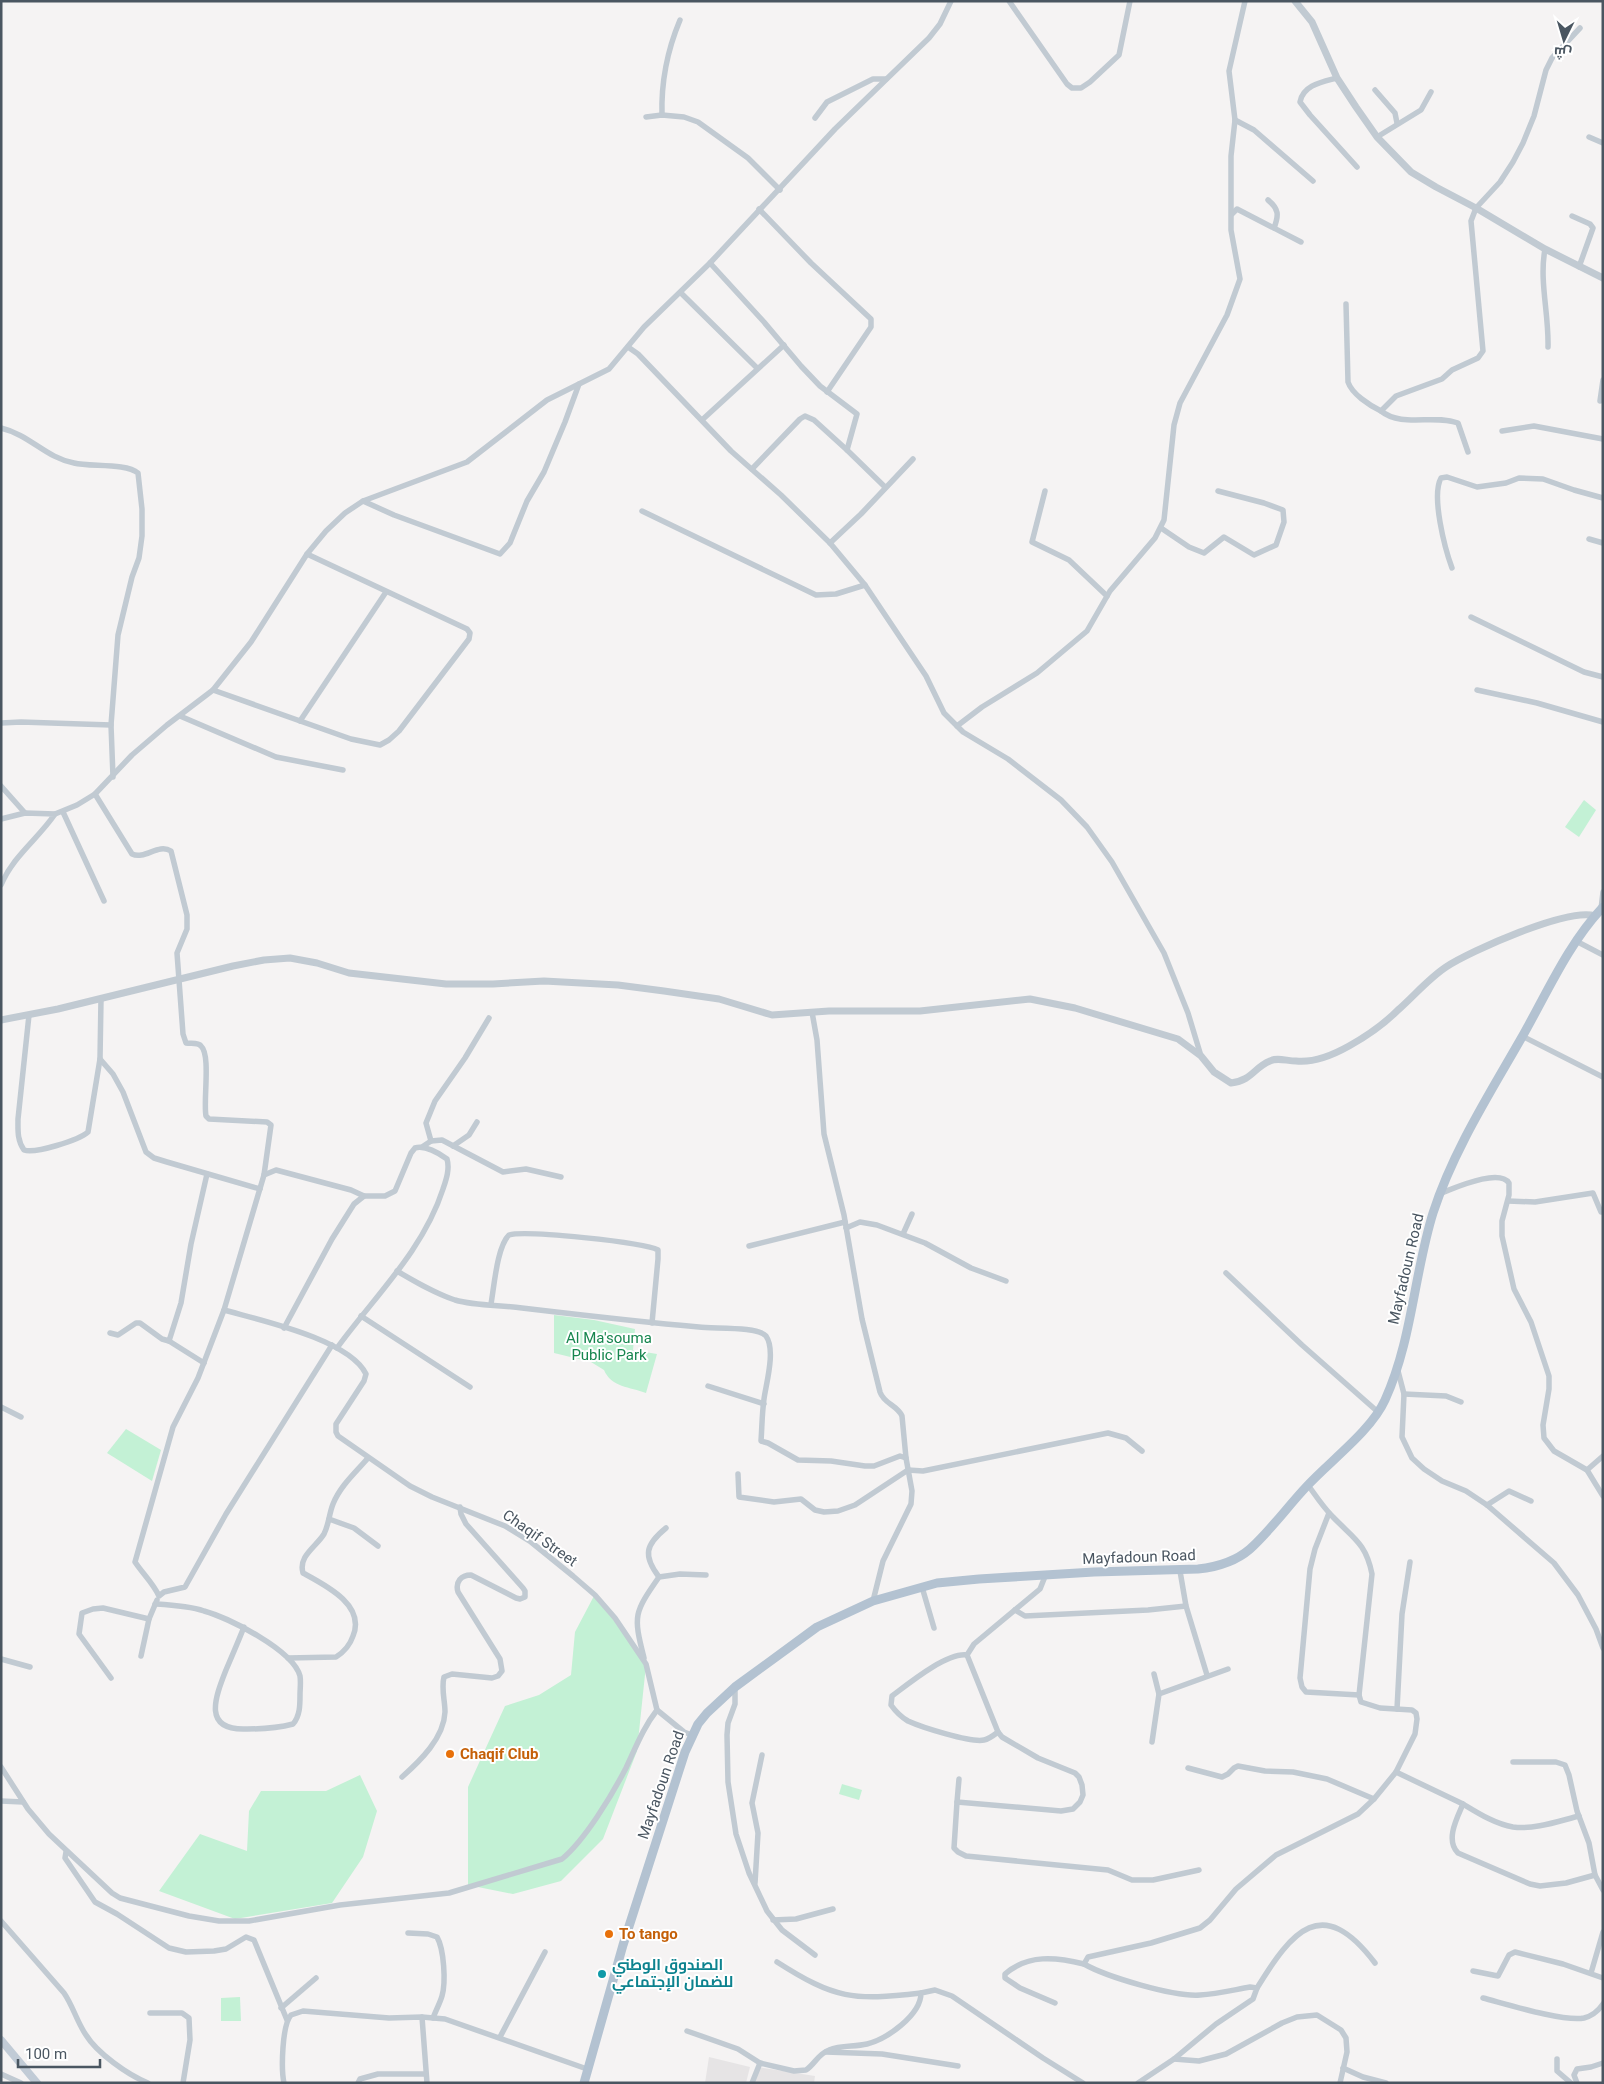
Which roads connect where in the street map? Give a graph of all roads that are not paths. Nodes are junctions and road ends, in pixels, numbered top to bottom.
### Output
1 (951, 1) edge
2 (1009, 1) edge
3 (1130, 1) edge
4 (1245, 1) edge
5 (1295, 1) edge
6 (680, 20) dead end
7 (1580, 28) dead end
8 (1337, 78) junction
9 (886, 79) junction
10 (1375, 90) dead end
11 (1431, 92) dead end
12 (662, 115) junction
13 (646, 117) dead end
14 (815, 118) dead end
15 (1235, 120) junction
16 (1398, 123) junction
17 (1377, 137) junction
18 (1589, 137) dead end
19 (1602, 141) edge
20 (1358, 167) dead end
21 (1313, 181) dead end
22 (780, 190) junction
23 (1268, 200) dead end
24 (1476, 208) junction
25 (759, 209) junction
26 (1232, 214) junction
27 (1572, 216) dead end
28 (1274, 228) junction
29 (1301, 242) dead end
30 (1546, 249) junction
31 (710, 263) junction
32 (1580, 267) junction
33 (1603, 278) edge
34 (681, 293) junction
35 (1346, 304) dead end
36 (784, 345) junction
37 (628, 347) junction
38 (1548, 347) dead end
39 (757, 368) junction
40 (1603, 380) edge
41 (579, 384) junction
42 (827, 392) junction
43 (1600, 400) dead end
44 (1381, 411) junction
45 (702, 420) junction
46 (1, 428) edge
47 (1502, 431) dead end
48 (1603, 439) edge
49 (847, 450) junction
50 (1468, 452) dead end
51 (913, 460) dead end
52 (752, 469) junction
53 (885, 487) junction
54 (1045, 491) dead end
55 (1218, 491) dead end
56 (1603, 498) edge
57 (362, 500) junction
58 (642, 511) dead end
59 (1161, 528) junction
60 (1589, 539) dead end
61 (830, 542) junction
62 (1603, 543) edge
63 (308, 554) junction
64 (1452, 568) dead end
65 (865, 585) junction
66 (386, 592) junction
67 (1107, 596) junction
68 (1471, 617) dead end
69 (1603, 678) edge
70 (213, 690) junction
71 (1477, 690) dead end
72 (180, 716) junction
73 (300, 721) junction
74 (1603, 722) edge
75 (1, 723) edge
76 (111, 725) junction
77 (957, 726) junction
78 (343, 770) dead end
79 (113, 777) junction
80 (1, 786) edge
81 (95, 794) junction
82 (63, 812) junction
83 (25, 813) junction
84 (56, 814) junction
85 (1, 819) edge
86 (1, 885) edge
87 (1603, 892) edge
88 (104, 900) dead end
89 (1602, 908) edge
90 (1595, 916) junction
91 (1576, 941) junction
92 (1603, 956) edge
93 (179, 978) junction
94 (101, 999) junction
95 (812, 1012) junction
96 (29, 1015) junction
97 (489, 1018) dead end
98 (1, 1020) edge
99 (1522, 1036) junction
100 (1201, 1056) junction
101 (100, 1059) junction
102 (1603, 1077) edge
103 (478, 1122) dead end
104 (431, 1141) junction
105 (453, 1146) junction
106 (422, 1147) junction
107 (207, 1174) junction
108 (264, 1175) junction
109 (561, 1177) dead end
110 (260, 1189) junction
111 (1441, 1194) junction
112 (364, 1196) junction
113 (1508, 1201) junction
114 (1602, 1212) dead end
115 (912, 1214) dead end
116 (845, 1225) junction
117 (903, 1234) junction
118 (749, 1246) dead end
119 (397, 1271) junction
120 (1226, 1273) dead end
121 (1006, 1281) dead end
122 (491, 1304) junction
123 (224, 1310) junction
124 (361, 1316) junction
125 (652, 1323) junction
126 (284, 1328) junction
127 (110, 1333) dead end
128 (170, 1341) junction
129 (334, 1347) junction
130 (204, 1363) junction
131 (1397, 1369) junction
132 (708, 1386) dead end
133 (470, 1387) dead end
134 (1404, 1394) junction
135 (1460, 1402) dead end
136 (764, 1404) junction
137 (1, 1407) edge
138 (1378, 1412) junction
139 (21, 1416) dead end
140 (1142, 1451) dead end
141 (1603, 1456) edge
142 (368, 1458) junction
143 (906, 1458) junction
144 (908, 1470) junction
145 (1587, 1470) junction
146 (738, 1474) dead end
147 (1308, 1485) junction
148 (1603, 1496) edge
149 (1531, 1501) dead end
150 (1487, 1505) junction
151 (460, 1507) junction
152 (1329, 1513) junction
153 (329, 1519) junction
154 (666, 1528) dead end
155 (378, 1546) dead end
156 (1410, 1562) dead end
157 (1180, 1571) junction
158 (706, 1574) dead end
159 (1046, 1574) junction
160 (659, 1577) junction
161 (922, 1587) junction
162 (159, 1596) junction
163 (873, 1601) junction
164 (155, 1604) junction
165 (1186, 1606) junction
166 (1015, 1610) junction
167 (149, 1619) junction
168 (244, 1627) junction
169 (934, 1628) dead end
170 (1603, 1648) edge
171 (967, 1655) junction
172 (141, 1656) dead end
173 (288, 1658) junction
174 (1, 1660) edge
175 (646, 1664) junction
176 (30, 1667) dead end
177 (1228, 1669) dead end
178 (1154, 1674) dead end
179 (1207, 1675) junction
180 (111, 1678) dead end
181 (735, 1687) junction
182 (1159, 1694) junction
183 (1359, 1695) junction
184 (1397, 1709) junction
185 (658, 1710) junction
186 (998, 1732) junction
187 (692, 1735) junction
188 (1152, 1742) dead end
189 (762, 1755) dead end
190 (1513, 1762) dead end
191 (1, 1767) edge
192 (1188, 1768) dead end
193 (1396, 1772) junction
194 (402, 1777) dead end
195 (958, 1779) dead end
196 (1374, 1799) junction
197 (1, 1801) edge
198 (23, 1802) junction
199 (957, 1802) junction
200 (1463, 1804) junction
201 (1579, 1816) junction
202 (66, 1852) junction
203 (1199, 1870) dead end
204 (1595, 1875) junction
205 (754, 1885) junction
206 (1603, 1890) edge
207 (833, 1909) dead end
208 (773, 1920) junction
209 (1, 1921) edge
210 (1603, 1932) edge
211 (408, 1933) dead end
212 (545, 1952) dead end
213 (815, 1955) dead end
214 (777, 1962) dead end
215 (1375, 1963) dead end
216 (1084, 1964) junction
217 (1473, 1971) dead end
218 (1591, 1973) junction
219 (316, 1978) dead end
220 (1603, 1978) edge
221 (1257, 1988) junction
222 (922, 1993) junction
223 (1483, 1998) dead end
224 (1055, 2003) dead end
225 (1603, 2004) edge
226 (281, 2008) junction
227 (150, 2013) dead end
228 (422, 2017) junction
229 (432, 2018) junction
230 (287, 2020) junction
231 (687, 2031) dead end
232 (500, 2037) junction
233 (1, 2040) edge
234 (824, 2052) junction
235 (1557, 2059) dead end
236 (1174, 2060) junction
237 (760, 2063) junction
238 (1603, 2063) edge
239 (958, 2066) dead end
240 (1343, 2068) junction
241 (587, 2069) junction
242 (1, 2074) edge
243 (425, 2074) junction
244 (20, 2083) edge
245 (37, 2083) edge
246 (148, 2083) edge
247 (183, 2083) edge
248 (284, 2083) edge
249 (358, 2083) edge
250 (427, 2083) edge
251 (584, 2083) edge
252 (752, 2083) edge
253 (1083, 2083) edge
254 (1138, 2083) edge
255 (1340, 2083) edge
256 (1386, 2083) edge
257 (1571, 2083) edge
258 (1577, 2083) edge

1 - 9 street
2 - 3 street
4 - 15 street
5 - 8 street
6 - 12 street
7 - 24 street
8 - 17 street
8 - 20 street
9 - 14 street
9 - 22 street
10 - 16 street
11 - 16 street
12 - 13 street
12 - 22 street
15 - 21 street
15 - 26 street
16 - 17 street
17 - 24 street
18 - 19 street
22 - 25 street
23 - 28 street
24 - 30 street
24 - 44 street
25 - 31 street
25 - 42 street
26 - 28 street
26 - 59 street
27 - 32 street
28 - 29 street
30 - 32 street
30 - 38 street
31 - 34 street
31 - 36 street
32 - 33 street
34 - 37 street
34 - 39 street
35 - 44 street
36 - 39 street
36 - 42 street
37 - 41 street
37 - 45 street
39 - 45 street
40 - 43 street
41 - 57 street
41 - 57 street
42 - 49 street
44 - 50 street
45 - 52 street
46 - 76 street
47 - 48 street
49 - 52 street
49 - 53 street
51 - 53 street
52 - 61 street
53 - 61 street
54 - 67 street
55 - 59 street
56 - 64 street
57 - 63 street
58 - 65 street
59 - 67 street
60 - 62 street
61 - 65 street
63 - 66 street
63 - 70 street
65 - 77 street
66 - 73 street
66 - 73 street
67 - 77 street
68 - 69 street
70 - 72 street
70 - 73 street
71 - 74 street
72 - 78 street
72 - 79 street
75 - 76 street
76 - 79 street
77 - 100 street
79 - 81 street
80 - 83 street
81 - 82 street
81 - 93 street
82 - 84 street
82 - 88 street
83 - 84 street
83 - 85 street
84 - 86 street
87 - 89 street
89 - 90 main road, Mayfadoun Road
90 - 91 main road, Mayfadoun Road
90 - 100 street
91 - 92 street
91 - 99 main road, Mayfadoun Road
93 - 94 street
93 - 95 street
93 - 108 street
94 - 96 street
94 - 101 street
95 - 100 street
95 - 116 street
96 - 98 street
96 - 101 street
97 - 104 street
99 - 102 street
99 - 111 main road, Mayfadoun Road
101 - 107 street
103 - 105 street
104 - 105 street
104 - 106 street
105 - 109 street
106 - 112 street
106 - 119 street
107 - 110 street
107 - 128 street
108 - 110 street
108 - 112 street
110 - 123 street
111 - 113 street
111 - 131 main road, Mayfadoun Road
112 - 126 street
113 - 114 street
113 - 145 street
115 - 117 street
116 - 117 street
116 - 118 street
116 - 143 street
117 - 121 street
119 - 122 street
119 - 124 street
120 - 138 street
122 - 125 street
122 - 125 street
123 - 126 street
123 - 130 street
124 - 129 street
124 - 133 street
125 - 136 street
126 - 129 street
127 - 128 street
128 - 130 street
129 - 142 street, Chaqif Street
129 - 162 street
130 - 162 street
131 - 134 street
131 - 138 main road, Mayfadoun Road
132 - 136 street
134 - 135 street
134 - 150 street
136 - 143 street
137 - 139 street
138 - 147 main road, Mayfadoun Road
140 - 144 street
141 - 145 street
142 - 151 street, Chaqif Street
142 - 153 street
143 - 144 street
144 - 146 street
144 - 163 street
145 - 148 street
147 - 152 street
147 - 157 main road, Mayfadoun Road
149 - 150 street
150 - 170 street
151 - 175 street, Chaqif Street
151 - 194 street
152 - 183 street
152 - 183 street
153 - 155 street
153 - 173 street
154 - 160 street
156 - 184 street
157 - 159 main road, Mayfadoun Road
157 - 165 street
158 - 160 street
159 - 161 main road, Mayfadoun Road
159 - 166 street
160 - 175 street
161 - 163 main road, Mayfadoun Road
161 - 169 street
162 - 164 street
163 - 181 main road, Mayfadoun Road
164 - 167 street
164 - 168 street
165 - 166 street
165 - 179 street
166 - 171 street
167 - 172 street
167 - 180 street
168 - 173 street
168 - 173 street
171 - 186 street
171 - 186 street
174 - 176 street
175 - 185 street, Chaqif Street
177 - 179 street
178 - 182 street
179 - 182 street
181 - 187 main road, Mayfadoun Road
181 - 205 street
182 - 188 street
183 - 184 street
184 - 193 street
185 - 187 street
185 - 202 street
186 - 199 street
187 - 241 main road, Mayfadoun Road
189 - 205 street
190 - 201 street
191 - 198 street
192 - 196 street
193 - 196 street
193 - 200 street
195 - 199 street
196 - 216 street
197 - 198 street
198 - 202 street
199 - 203 street
200 - 201 street
200 - 204 street
201 - 204 street
202 - 226 street
204 - 206 street
205 - 208 street
207 - 208 street
208 - 213 street
209 - 246 street
210 - 218 street
211 - 229 street
212 - 232 street
214 - 222 street
215 - 221 street
216 - 221 street
216 - 224 street
217 - 218 street
218 - 220 street
219 - 226 street
221 - 236 street
222 - 234 street
222 - 253 street
223 - 225 street
226 - 230 street
227 - 247 street
228 - 229 street
228 - 230 street
228 - 243 street
229 - 232 street
230 - 248 street
231 - 237 street
232 - 241 street
233 - 245 main road
234 - 237 street
234 - 239 street
235 - 257 street
236 - 240 street
236 - 254 street
237 - 252 street
238 - 258 street
240 - 255 street
240 - 256 street
241 - 251 main road, Mayfadoun Road
242 - 244 street
243 - 249 street
243 - 250 street

